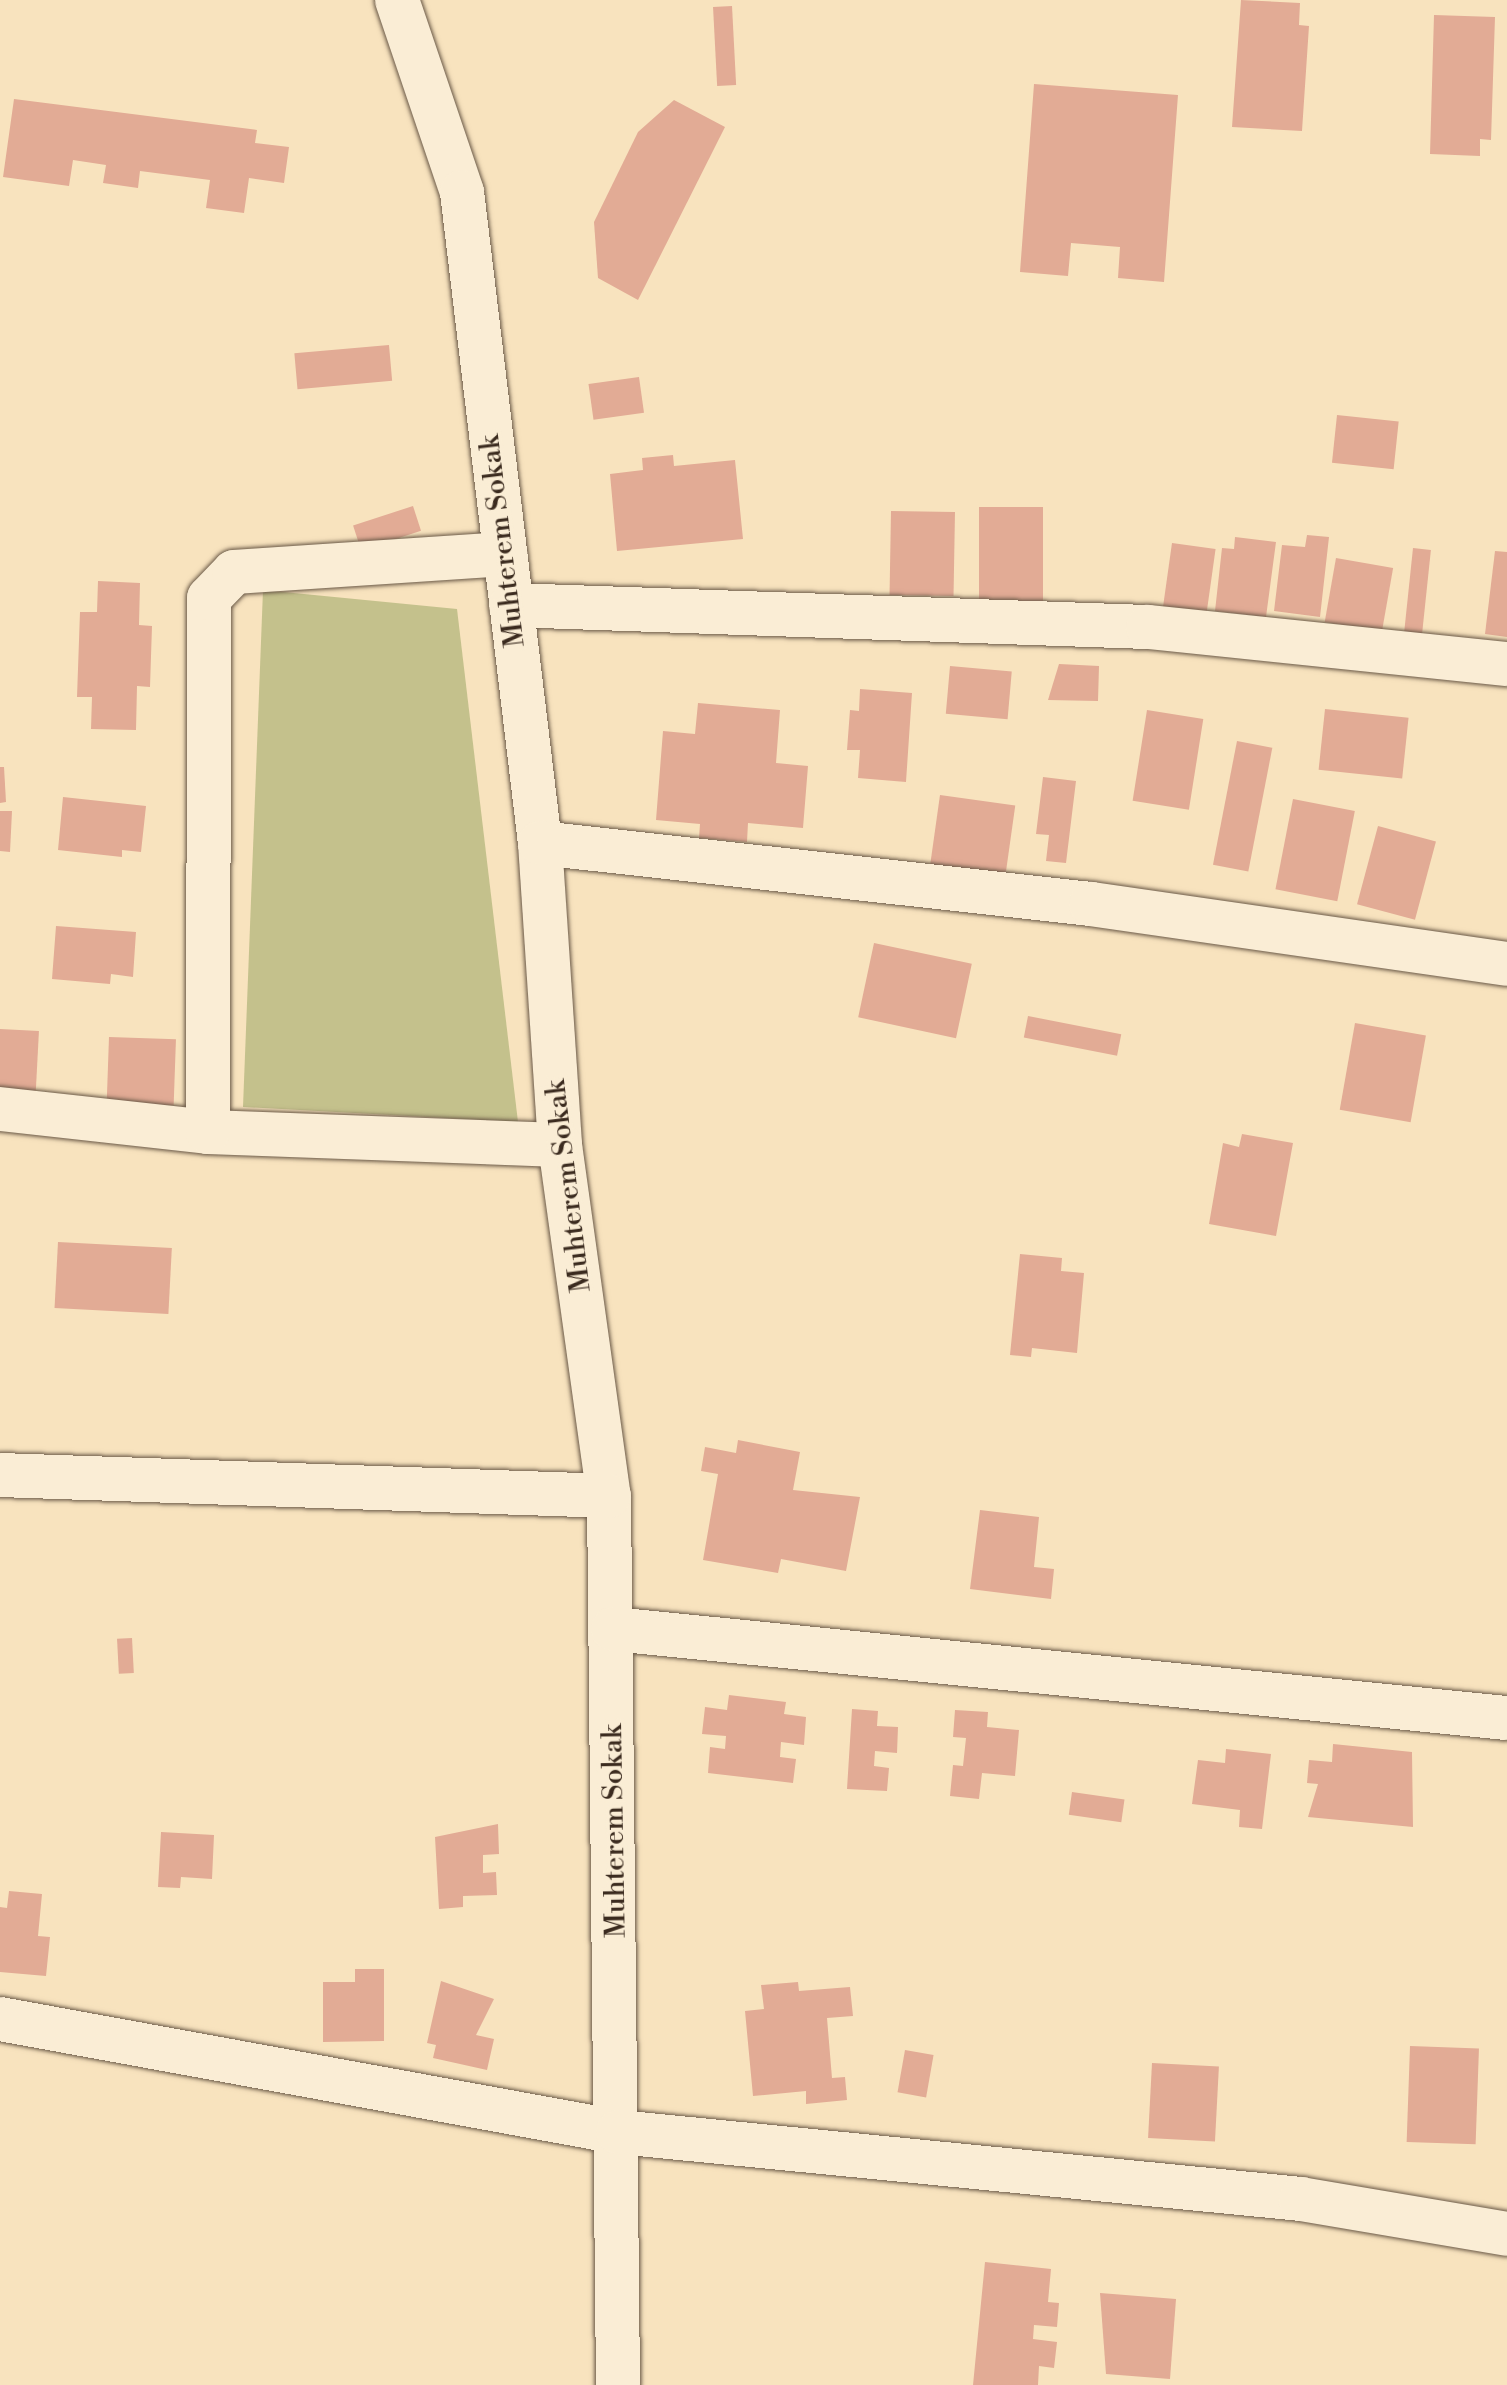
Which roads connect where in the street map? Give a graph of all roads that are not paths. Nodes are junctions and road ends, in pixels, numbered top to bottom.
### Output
1 (397, 0) edge
2 (505, 554) junction
3 (511, 605) junction
4 (1507, 664) edge
5 (540, 843) junction
6 (1507, 964) edge
7 (0, 1109) edge
8 (208, 1132) junction
9 (560, 1145) junction
10 (0, 1475) edge
11 (609, 1496) junction
12 (613, 1629) junction
13 (1507, 1718) edge
14 (0, 2019) edge
15 (618, 2132) junction
16 (1507, 2234) edge
17 (618, 2385) edge

1 - 2 street, Muhterem Sokak
2 - 3 street, Muhterem Sokak
2 - 8 street
3 - 4 street
3 - 5 street, Muhterem Sokak
5 - 6 street
5 - 9 street, Muhterem Sokak
7 - 8 street
8 - 9 street
9 - 11 street, Muhterem Sokak
10 - 11 street
11 - 12 street, Muhterem Sokak
12 - 13 street
12 - 15 street, Muhterem Sokak
14 - 15 street
15 - 16 street
15 - 17 street, Muhterem Sokak

